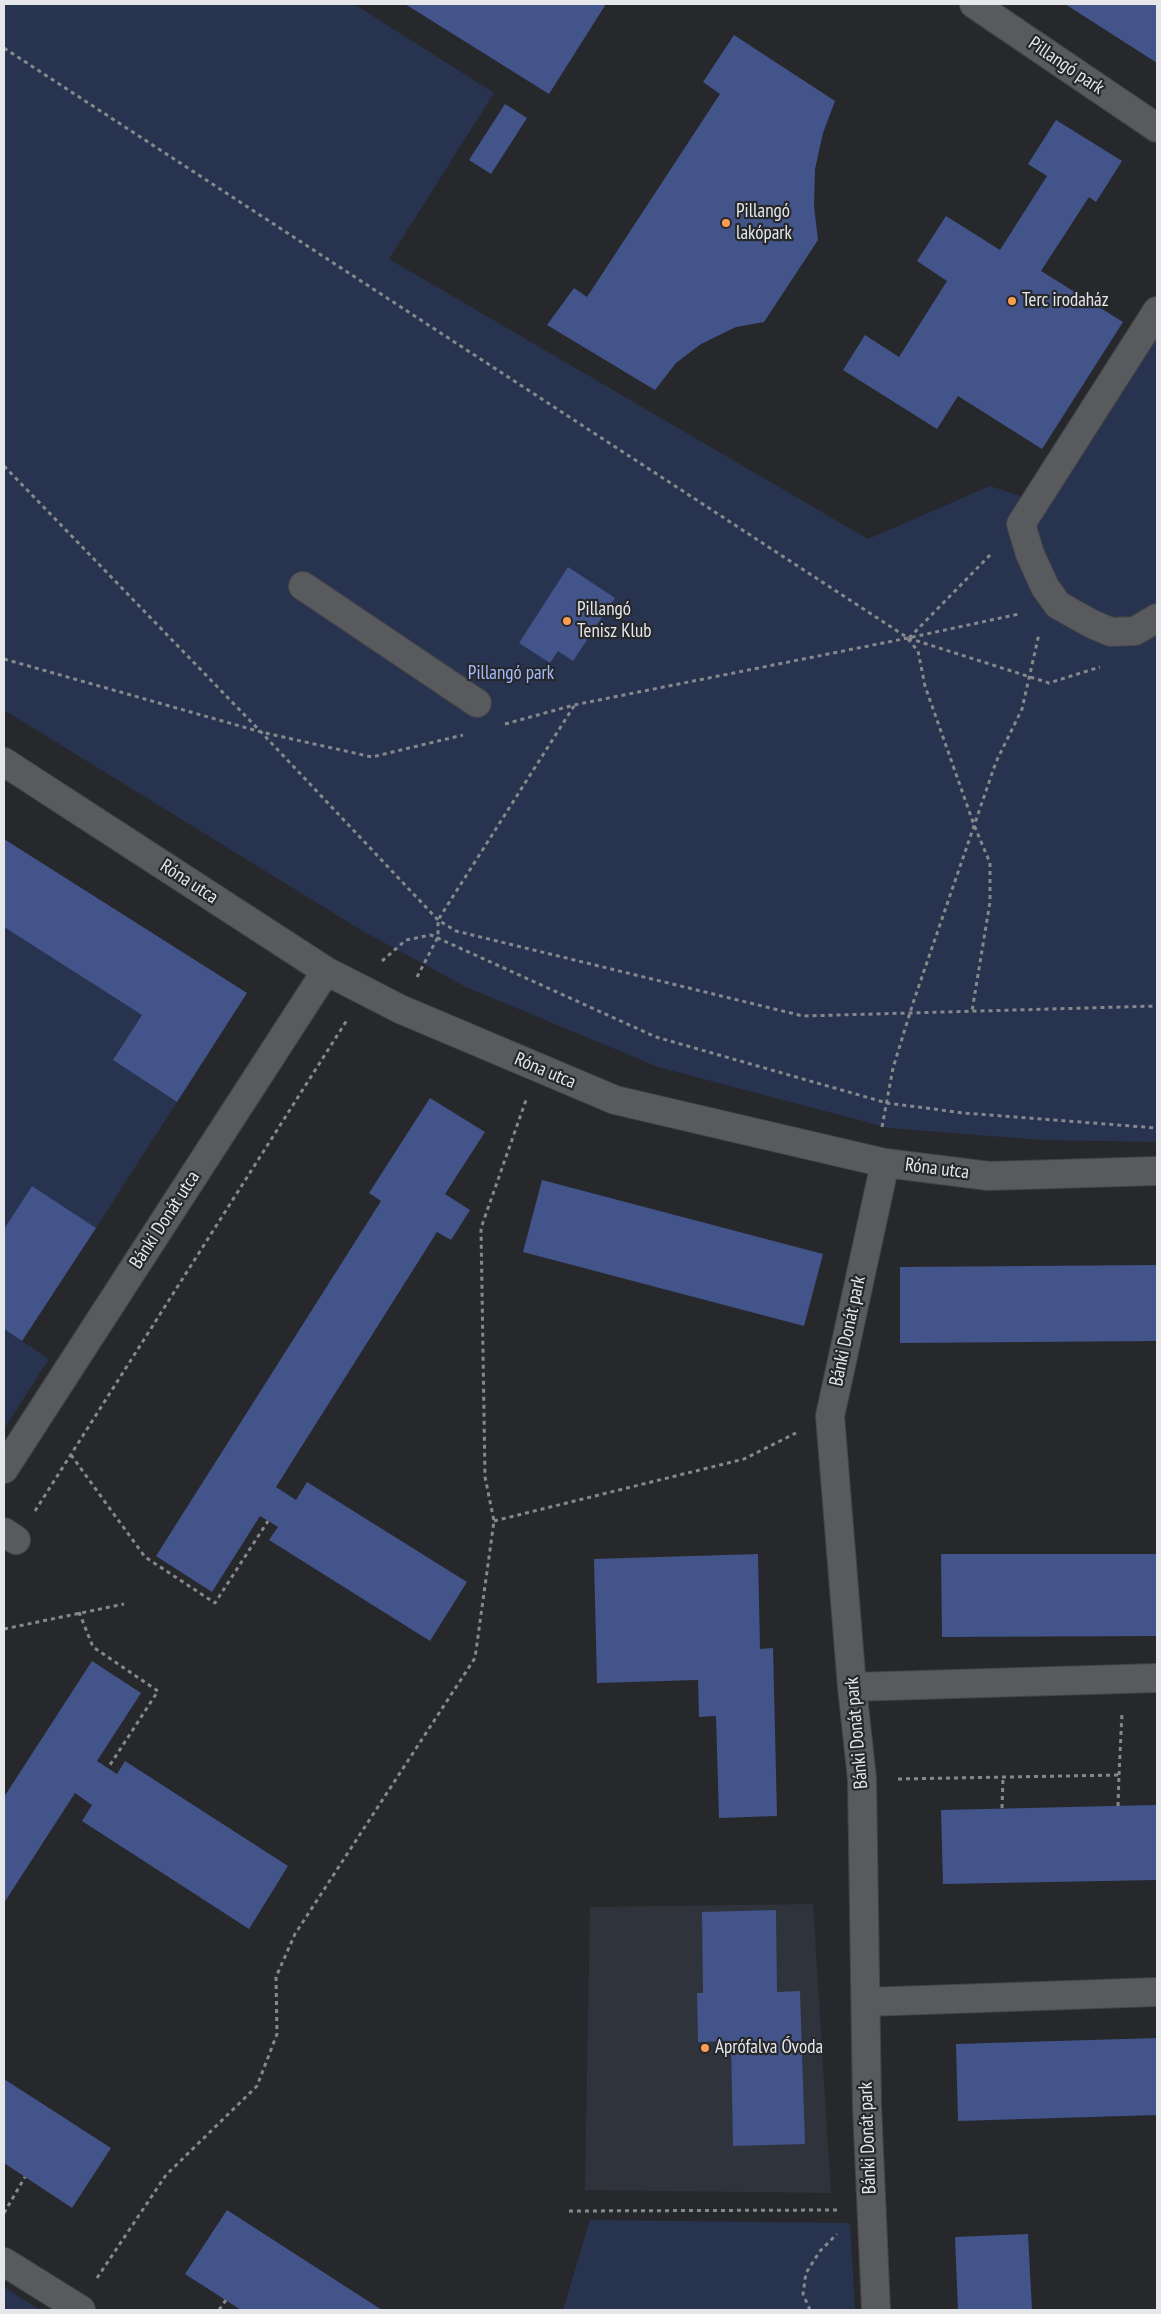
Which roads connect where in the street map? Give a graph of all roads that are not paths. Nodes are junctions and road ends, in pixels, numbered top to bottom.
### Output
1 (974, 4) edge
2 (1157, 128) edge
3 (1157, 310) edge
4 (303, 586) dead end
5 (1157, 618) edge
6 (477, 703) dead end
7 (4, 762) edge
8 (326, 971) junction
9 (879, 1161) junction
10 (1157, 1171) edge
11 (4, 1469) edge
12 (1157, 1678) edge
13 (852, 1687) junction
14 (1157, 1992) edge
15 (866, 2002) junction
16 (4, 2262) edge
17 (78, 2309) edge
18 (876, 2310) edge

1 - 2 street, Pillangó park
3 - 5 street
4 - 6 street
7 - 8 street, Róna utca
8 - 9 street, Róna utca
8 - 11 street, Bánki Donát utca
9 - 10 street, Róna utca
9 - 13 street, Bánki Donát park
12 - 13 street
13 - 15 street, Bánki Donát park
14 - 15 street
15 - 18 street, Bánki Donát park
16 - 17 street

